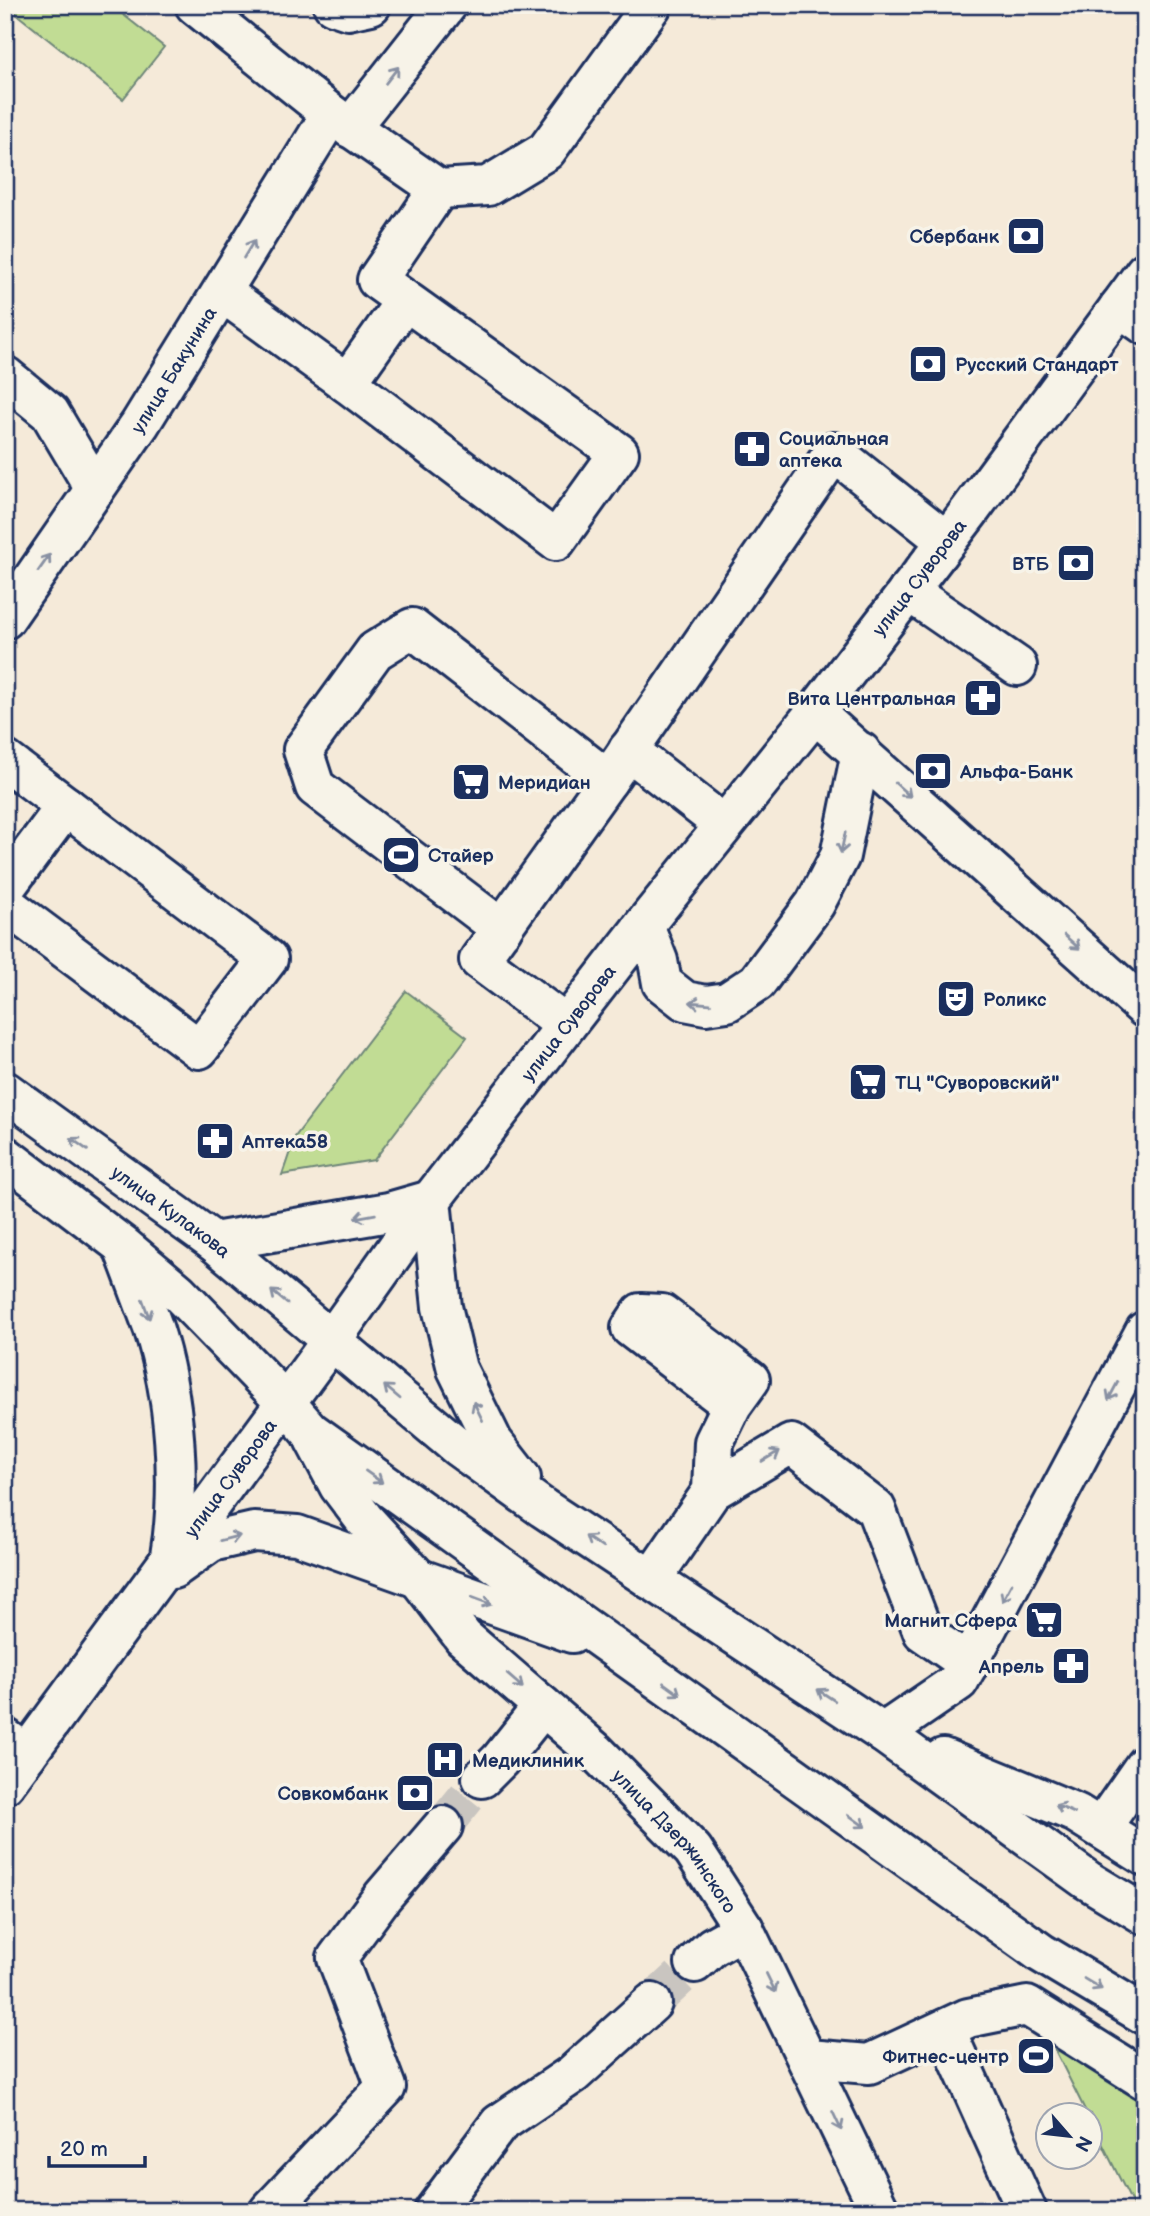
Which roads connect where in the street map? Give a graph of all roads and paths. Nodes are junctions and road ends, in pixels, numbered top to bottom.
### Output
1 (195, 5) edge
2 (333, 5) edge
3 (371, 5) edge
4 (447, 5) edge
5 (652, 5) edge
6 (340, 121) junction
7 (439, 189) junction
8 (1145, 272) edge
9 (223, 293) junction
10 (405, 301) junction
11 (1132, 316) edge
12 (5, 376) edge
13 (347, 383) junction
14 (95, 489) junction
15 (946, 541) junction
16 (908, 592) junction
17 (5, 619) edge
18 (1017, 666) dead end
19 (815, 713) junction
20 (861, 752) junction
21 (5, 761) edge
22 (618, 765) junction
23 (66, 806) junction
24 (724, 825) junction
25 (5, 888) edge
26 (5, 904) edge
27 (644, 925) junction
28 (502, 929) junction
29 (1145, 1007) edge
30 (566, 1025) junction
31 (5, 1091) edge
32 (5, 1156) edge
33 (431, 1200) junction
34 (214, 1242) junction
35 (122, 1245) junction
36 (1145, 1331) edge
37 (331, 1341) junction
38 (285, 1402) junction
39 (732, 1405) dead end
40 (310, 1431) junction
41 (712, 1491) junction
42 (543, 1508) junction
43 (160, 1571) junction
44 (418, 1578) junction
45 (651, 1580) junction
46 (617, 1649) junction
47 (969, 1664) junction
48 (543, 1706) junction
49 (883, 1733) junction
50 (12, 1759) edge
51 (1145, 1765) edge
52 (482, 1777) tunnel mouth
53 (443, 1826) tunnel mouth
54 (1101, 1828) junction
55 (1145, 1856) edge
56 (1145, 1915) edge
57 (744, 1928) junction
58 (695, 1963) tunnel mouth
59 (652, 2003) tunnel mouth
60 (1145, 2015) edge
61 (945, 2029) junction
62 (808, 2059) junction
63 (1145, 2080) edge
64 (269, 2211) edge
65 (434, 2211) edge
66 (880, 2211) edge
67 (1027, 2211) edge

1 - 6 main road
2 - 3 main road
6 -> 4 main road, улица Бакунина
5 - 7 main road
6 - 7 main road
9 -> 6 main road, улица Бакунина
7 - 10 main road
8 - 11 main road, улица Суворова
9 - 13 main road
9 - 14 main road, улица Бакунина
10 - 13 main road
10 - 13 main road
11 - 15 main road, улица Суворова
12 - 14 main road
17 -> 14 main road, улица Бакунина
15 - 16 main road, улица Суворова
15 - 22 main road
16 - 18 main road
16 - 19 main road, улица Суворова
19 - 20 main road
19 - 24 main road, улица Суворова
20 -> 27 main road
20 -> 29 main road
21 - 23 main road
22 - 24 main road
22 - 28 main road
22 - 28 main road
23 - 25 main road
23 - 26 main road
24 - 27 main road, улица Суворова
27 - 30 main road, улица Суворова
28 - 30 main road
30 - 33 main road, улица Суворова
34 -> 31 main road, улица Кулакова
32 - 35 main road
33 -> 34 main road
33 - 37 main road, улица Суворова
42 -> 33 main road
37 -> 34 main road, улица Кулакова
35 - 38 main road
35 -> 43 main road
36 -> 47 main road
37 - 38 main road, улица Суворова
42 -> 37 main road, улица Кулакова
38 - 40 main road
38 - 43 main road, улица Суворова
39 - 41 main road
40 - 44 main road, улица Дзержинского
40 -> 46 main road
41 - 45 main road
41 -> 47 main road
45 -> 42 main road, улица Кулакова
43 -> 44 main road
43 - 50 main road, улица Суворова
44 -> 46 main road
44 -> 48 main road, улица Дзержинского
49 -> 45 main road, улица Кулакова
46 -> 60 main road
47 - 49 main road
48 - 52 main road
48 - 57 main road, улица Дзержинского
54 -> 49 main road
49 - 56 main road
51 - 54 main road
53 - 64 main road
54 - 55 main road
57 - 58 main road
57 -> 62 main road, улица Дзержинского
59 - 65 main road
61 - 62 main road
61 - 63 main road
61 - 67 main road
62 -> 66 main road, улица Дзержинского

